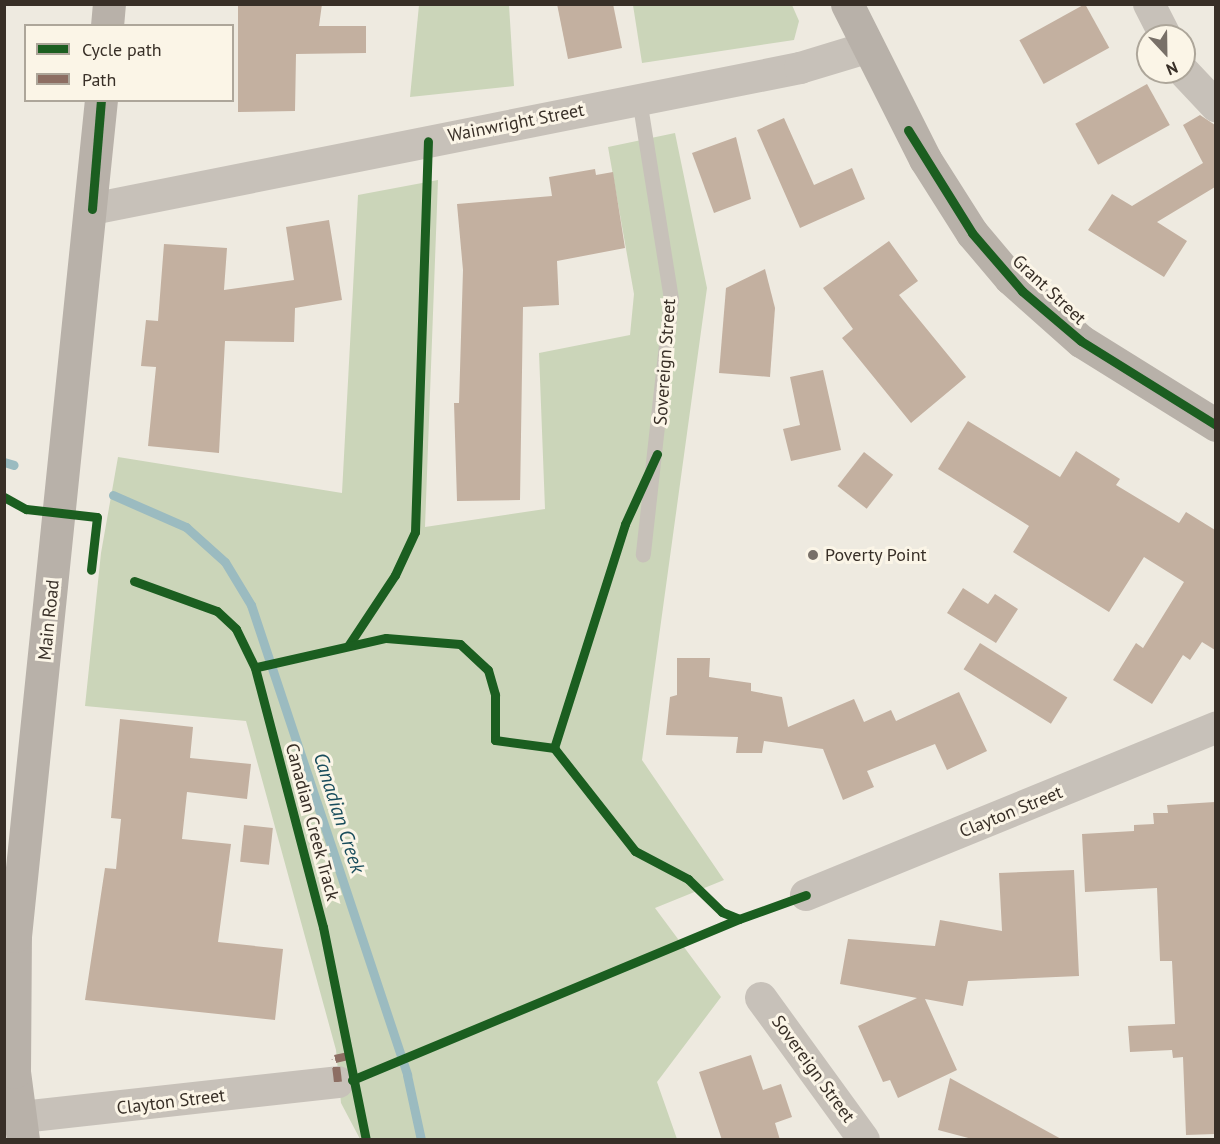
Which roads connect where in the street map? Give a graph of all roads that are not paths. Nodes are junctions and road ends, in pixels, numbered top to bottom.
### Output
1 (109, 4) edge
2 (847, 4) edge
3 (1149, 4) edge
4 (107, 24) edge
5 (1159, 24) edge
6 (869, 47) junction
7 (1195, 84) edge
8 (639, 99) junction
9 (101, 102) edge
10 (1215, 106) edge
11 (92, 209) junction
12 (1215, 425) edge
13 (643, 554) dead end
14 (1215, 728) edge
15 (806, 895) dead end
16 (761, 998) dead end
17 (338, 1082) dead end
18 (16, 1126) edge
19 (864, 1140) edge

1 - 4 main road
2 - 6 main road, Grant Street
3 - 5 street
6 - 8 street, Wainwright Street
6 - 12 main road, Grant Street
7 - 10 street
8 - 11 street, Wainwright Street
8 - 13 lane, Sovereign Street
9 - 11 main road, Main Road
11 - 18 main road, Main Road
14 - 15 street, Clayton Street
16 - 19 street, Sovereign Street
17 - 18 street, Clayton Street

